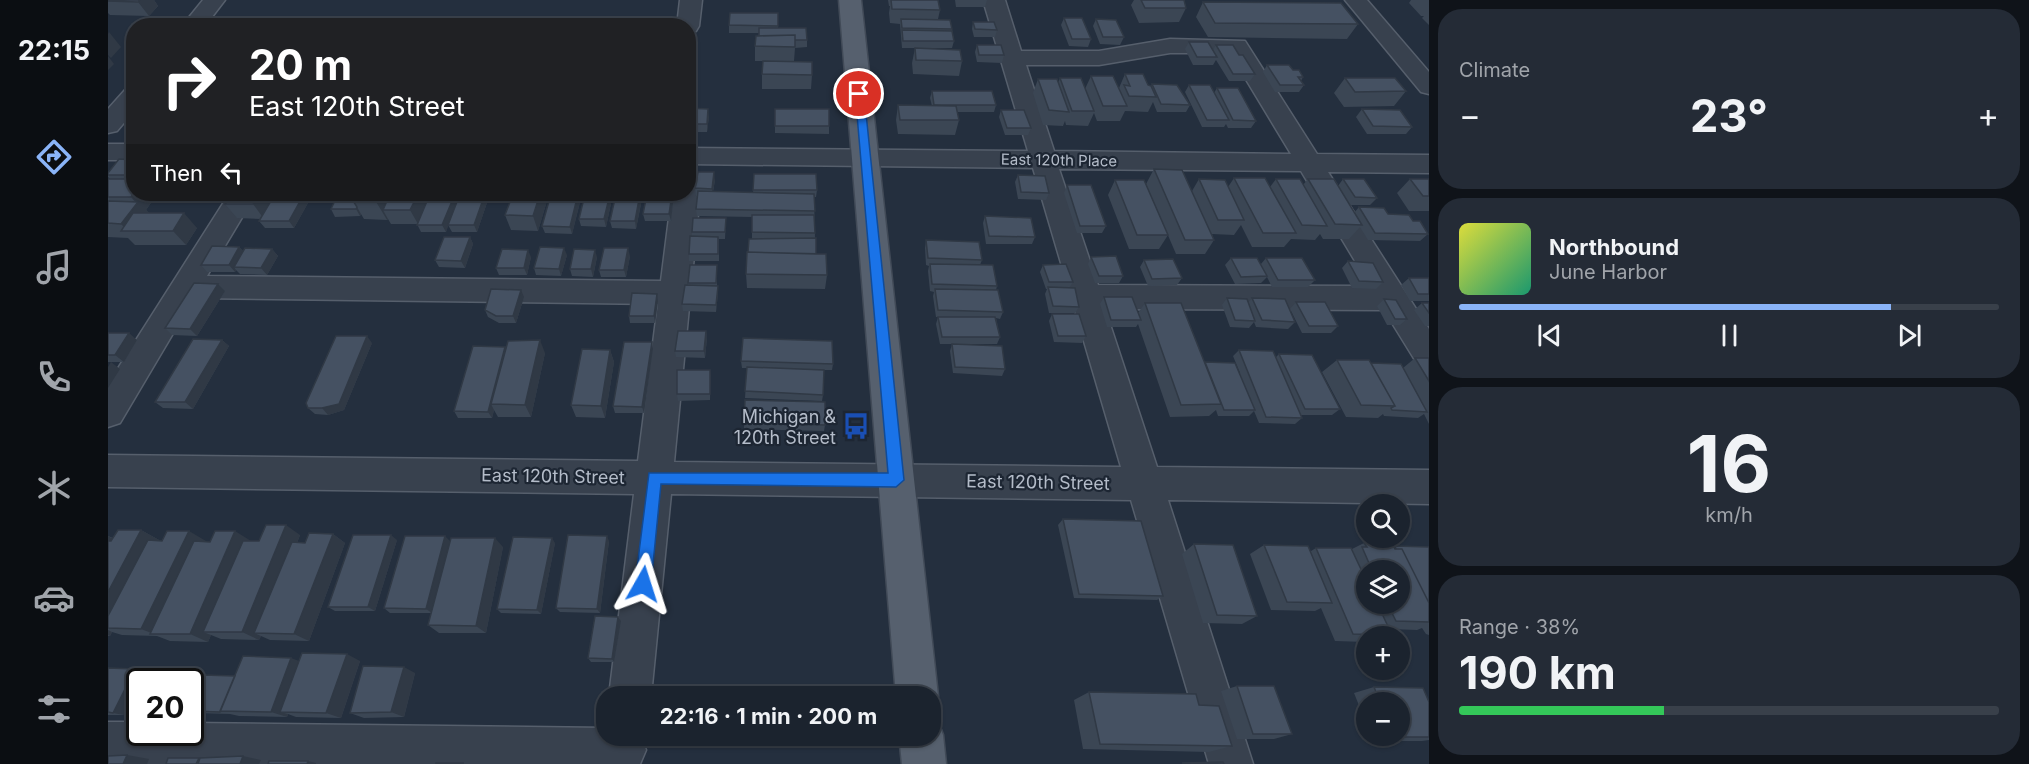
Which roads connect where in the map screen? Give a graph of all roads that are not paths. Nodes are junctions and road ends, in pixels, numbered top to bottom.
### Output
1 (214, 0) edge
2 (691, 0) edge
3 (850, 0) edge
4 (994, 0) edge
5 (1356, 0) edge
6 (199, 18) edge
7 (689, 18) edge
8 (1012, 58) junction
9 (1429, 87) edge
10 (126, 104) edge
11 (108, 125) edge
12 (108, 152) edge
13 (126, 152) edge
14 (864, 158) junction
15 (1043, 160) junction
16 (696, 161) edge
17 (1310, 163) junction
18 (1429, 164) edge
19 (238, 201) edge
20 (685, 201) edge
21 (185, 287) junction
22 (676, 293) junction
23 (1086, 297) junction
24 (1393, 298) junction
25 (1429, 356) edge
26 (108, 413) edge
27 (108, 471) edge
28 (655, 477) junction
29 (896, 480) junction
30 (1144, 483) junction
31 (1429, 487) edge
32 (631, 686) edge
33 (916, 686) edge
34 (108, 744) edge
35 (922, 746) edge
36 (624, 750) edge
37 (924, 764) edge
38 (1231, 764) edge

1 - 6 street
2 - 7 street
3 - 14 main road
4 - 8 street
5 - 9 street
8 - 15 street
8 - 17 street
10 - 11 street
12 - 13 street
14 - 15 street, East 120th Place
14 - 16 street, East 120th Place
14 - 29 main road
15 - 17 street, East 120th Place
15 - 23 street
17 - 18 street, East 120th Place
17 - 24 street
19 - 21 street
20 - 22 street
21 - 22 street
21 - 26 street
22 - 28 street
23 - 24 street
23 - 30 street
24 - 25 street
27 - 28 street, East 120th Street
28 - 29 street, East 120th Street
28 - 32 street
29 - 30 street, East 120th Street
29 - 33 main road
30 - 31 street, East 120th Street
30 - 38 street
34 - 36 street
35 - 37 main road

